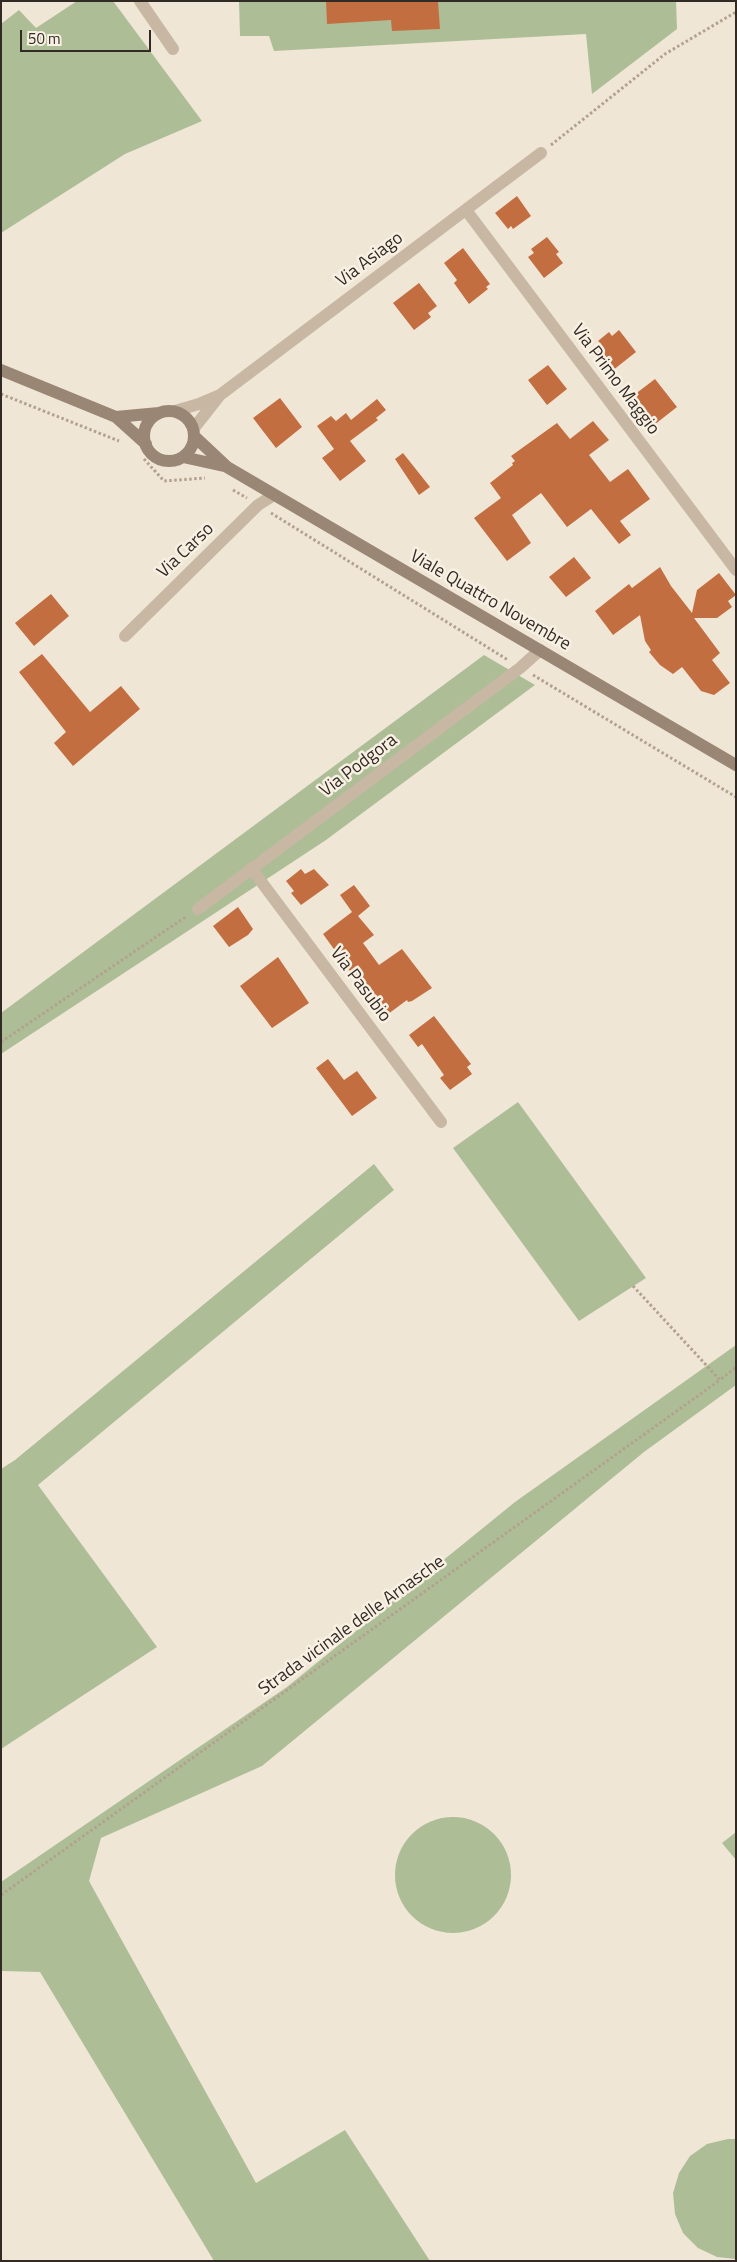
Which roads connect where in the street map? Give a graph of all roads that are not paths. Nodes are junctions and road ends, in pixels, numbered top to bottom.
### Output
1 (140, 1) edge
2 (173, 49) dead end
3 (541, 153) road end
4 (466, 210) junction
5 (1, 370) edge
6 (220, 395) junction
7 (175, 411) junction
8 (159, 413) junction
9 (116, 417) junction
10 (194, 433) junction
11 (142, 449) junction
12 (183, 457) junction
13 (226, 467) junction
14 (274, 495) junction
15 (736, 570) edge
16 (125, 636) dead end
17 (540, 650) junction
18 (736, 765) edge
19 (251, 868) junction
20 (198, 909) road end
21 (441, 1122) dead end

1 - 2 street
3 - 4 street, Via Asiago
4 - 6 street, Via Asiago
4 - 15 street, Via Primo Maggio
5 - 9 street
6 - 7 street, Via Asiago
6 - 10 street, Via Asiago
7 - 8 street
7 - 10 street
8 - 9 street
8 - 11 street
9 - 11 street
10 - 12 street
10 - 13 street, Viale Quattro Novembre
11 - 12 street
12 - 13 street, Viale Quattro Novembre
13 - 14 street, Viale Quattro Novembre
14 - 16 street, Via Carso
14 - 17 street, Viale Quattro Novembre
17 - 18 street, Viale Quattro Novembre
17 - 19 street, Via Podgora
19 - 20 street, Via Podgora
19 - 21 street, Via Pasubio

